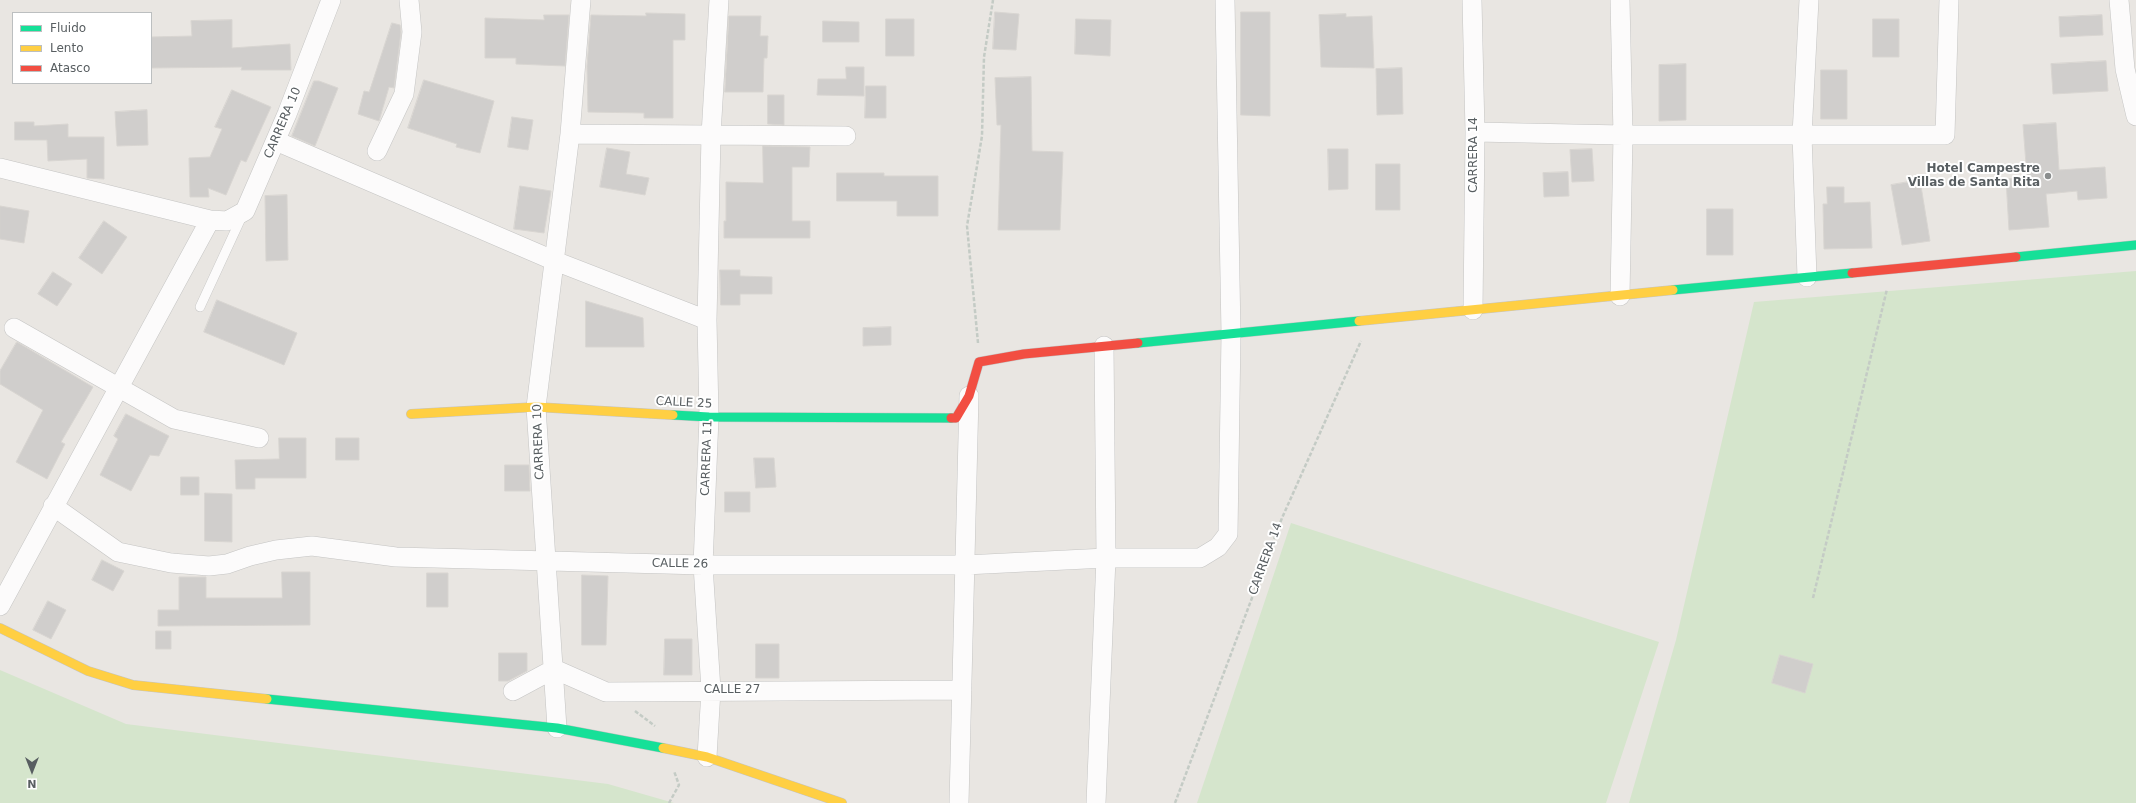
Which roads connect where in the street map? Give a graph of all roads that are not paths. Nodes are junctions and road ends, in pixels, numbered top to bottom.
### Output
1 (332, 0) edge
2 (409, 0) edge
3 (581, 0) edge
4 (719, 0) edge
5 (1225, 0) edge
6 (1472, 0) edge
7 (1620, 0) edge
8 (1809, 0) edge
9 (1949, 0) edge
10 (2119, 0) edge
11 (2136, 116) edge
12 (1475, 132) junction
13 (570, 134) junction
14 (711, 135) junction
15 (1623, 135) junction
16 (1802, 135) junction
17 (846, 136) dead end
18 (276, 141) junction
19 (377, 151) dead end
20 (0, 168) edge
21 (245, 211) junction
22 (210, 220) junction
23 (2136, 245) edge
24 (554, 261) junction
25 (1806, 277) junction
26 (1620, 296) junction
27 (200, 307) dead end
28 (1473, 310) junction
29 (707, 320) junction
30 (14, 328) dead end
31 (1231, 334) junction
32 (1104, 346) junction
33 (120, 388) junction
34 (969, 396) junction
35 (536, 407) junction
36 (411, 414) dead end
37 (709, 417) junction
38 (259, 438) dead end
39 (53, 506) junction
40 (1106, 558) junction
41 (545, 560) junction
42 (703, 565) junction
43 (965, 565) junction
44 (0, 606) edge
45 (0, 628) edge
46 (554, 668) junction
47 (711, 690) junction
48 (962, 690) junction
49 (513, 691) dead end
50 (557, 728) junction
51 (707, 757) junction
52 (842, 803) edge
53 (959, 803) edge
54 (1096, 803) edge

1 - 18 street, CARRERA 10
2 - 19 street
3 - 13 street, CARRERA 10
4 - 14 street, CARRERA 11
5 - 31 street, CALLE 26
6 - 12 street, CARRERA 14
7 - 15 street
8 - 16 street
9 - 16 street
10 - 11 street
12 - 15 street
12 - 28 street, CARRERA 14
13 - 14 street
13 - 24 street, CARRERA 10
14 - 17 street
14 - 29 street, CARRERA 11
15 - 16 street
15 - 26 street
16 - 25 street
18 - 21 street, CARRERA 10
18 - 24 street
20 - 22 street
21 - 22 street
21 - 27 lane
22 - 33 street
23 - 25 street
24 - 29 street
24 - 35 street, CARRERA 10
25 - 26 street
26 - 28 street
28 - 31 street
29 - 37 street, CARRERA 11
30 - 33 street
31 - 32 street
31 - 40 street, CALLE 26
32 - 34 street
32 - 40 street
33 - 38 street
33 - 39 street
34 - 37 street, CALLE 25
34 - 43 street
35 - 36 street, CALLE 25
35 - 37 street, CALLE 25
35 - 41 street, CARRERA 10
37 - 42 street, CARRERA 11
39 - 41 street, CALLE 26
39 - 44 street
40 - 43 street, CALLE 26
40 - 54 street
41 - 42 street, CALLE 26
41 - 46 street, CARRERA 10
42 - 43 street, CALLE 26
42 - 47 street, CARRERA 11
43 - 48 street
45 - 50 street
46 - 47 street, CALLE 27
46 - 49 street
46 - 50 street, CARRERA 10
47 - 48 street, CALLE 27
47 - 51 street, CARRERA 11
48 - 53 street
50 - 51 street
51 - 52 street

